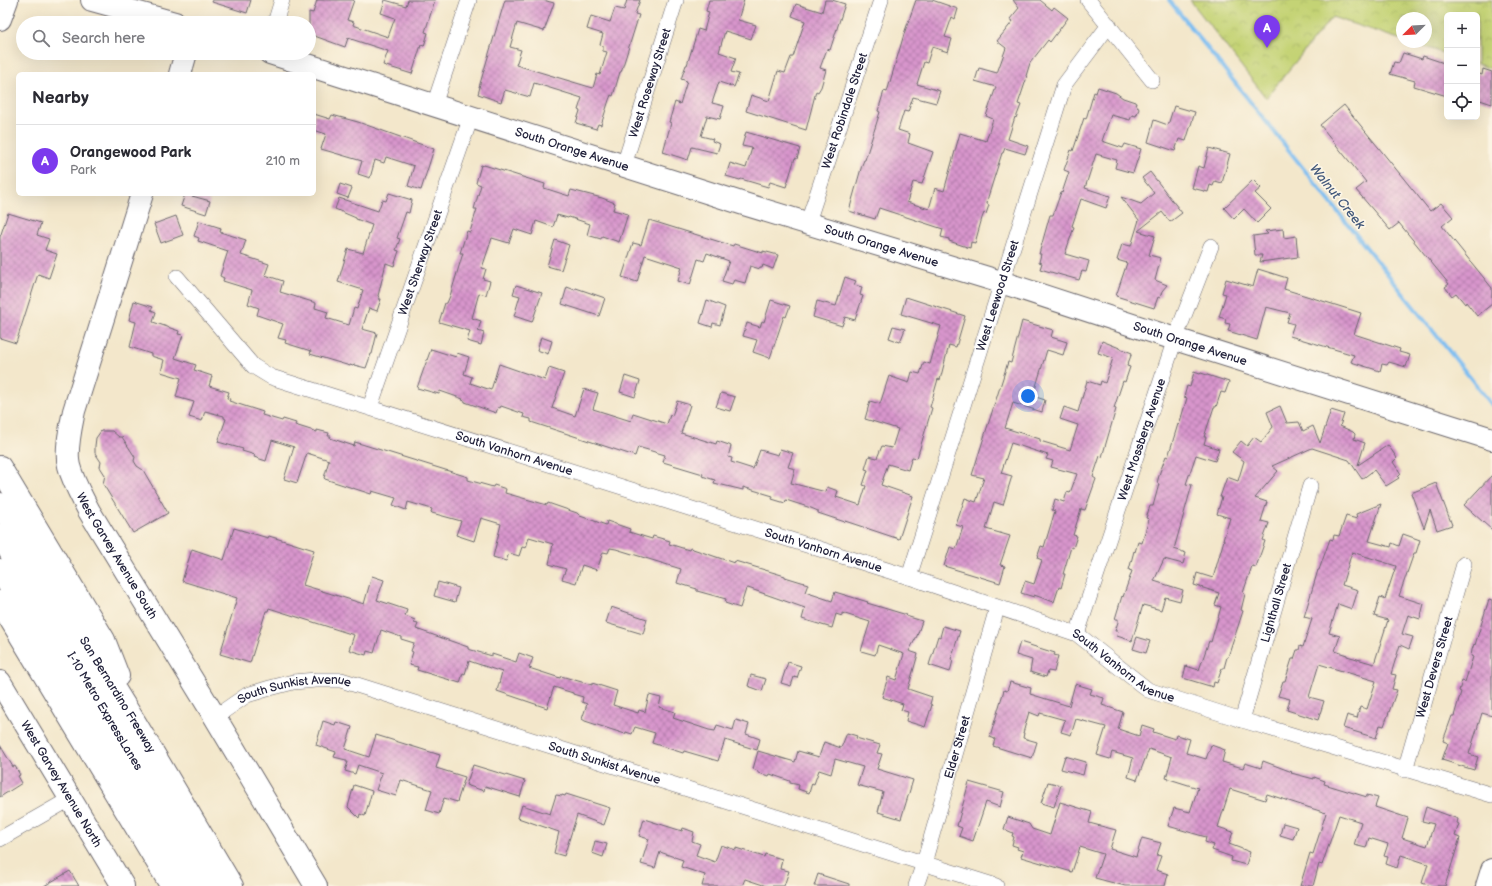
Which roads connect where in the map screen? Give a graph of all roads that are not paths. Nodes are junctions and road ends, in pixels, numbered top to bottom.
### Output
1 (7, 0) edge
2 (92, 0) edge
3 (282, 0) edge
4 (469, 0) edge
5 (676, 0) edge
6 (881, 0) edge
7 (1088, 0) edge
8 (150, 16) edge
9 (277, 16) edge
10 (0, 19) edge
11 (1109, 25) junction
12 (184, 60) edge
13 (292, 60) edge
14 (181, 72) edge
15 (1152, 80) dead end
16 (434, 105) junction
17 (471, 117) junction
18 (624, 165) junction
19 (141, 196) edge
20 (808, 222) junction
21 (1211, 246) dead end
22 (177, 277) dead end
23 (1001, 282) junction
24 (1175, 339) junction
25 (370, 407) junction
26 (1492, 439) edge
27 (0, 467) edge
28 (1310, 486) dead end
29 (0, 504) edge
30 (0, 536) edge
31 (1464, 564) dead end
32 (0, 570) edge
33 (909, 577) junction
34 (2, 607) edge
35 (997, 608) junction
36 (1077, 634) junction
37 (0, 682) edge
38 (215, 717) junction
39 (1242, 720) junction
40 (136, 724) junction
41 (1405, 770) junction
42 (1492, 796) edge
43 (70, 799) junction
44 (0, 839) edge
45 (924, 863) junction
46 (1492, 870) edge
47 (123, 886) edge
48 (172, 886) edge
49 (189, 886) edge
50 (211, 886) edge
51 (232, 886) edge
52 (316, 886) edge
53 (916, 886) edge
54 (996, 886) edge
55 (1487, 886) edge

1 - 10 main road
2 - 8 main road
3 - 9 street
4 - 16 street
5 - 18 street, West Roseway Street
6 - 20 street, West Robindale Street
7 - 11 street
11 - 15 street
11 - 23 street, West Leewood Street
12 - 14 main road
13 - 16 main road, South Orange Avenue
16 - 17 main road, South Orange Avenue
17 - 18 main road, South Orange Avenue
17 - 25 street, West Sherway Street
18 - 20 main road, South Orange Avenue
19 - 38 main road, West Garvey Avenue South
20 - 23 main road, South Orange Avenue
21 - 24 street, West Mossberg Avenue
22 - 25 street, South Vanhorn Avenue
23 - 24 main road, South Orange Avenue
23 - 33 street, West Leewood Street
24 - 26 main road, South Orange Avenue
24 - 36 street, West Mossberg Avenue
25 - 33 street, South Vanhorn Avenue
27 - 40 main road
28 - 39 street, Lighthall Street
29 - 40 main road, San Bernardino Freeway
30 - 50 main road, I-10 Metro ExpressLanes
31 - 41 street, West Devers Street
32 - 49 main road, I-10 Metro ExpressLanes
33 - 35 street, South Vanhorn Avenue
34 - 48 main road
35 - 36 street, South Vanhorn Avenue
35 - 45 street, Elder Street
36 - 39 street, South Vanhorn Avenue
37 - 43 main road, West Garvey Avenue North
38 - 45 street, South Sunkist Avenue
38 - 52 main road, West Garvey Avenue South
39 - 41 street, South Vanhorn Avenue
40 - 51 main road, San Bernardino Freeway
41 - 42 street, South Vanhorn Avenue
43 - 44 street
43 - 47 main road, West Garvey Avenue North
45 - 53 street, Elder Street
45 - 54 street, South Sunkist Avenue
46 - 55 main road

